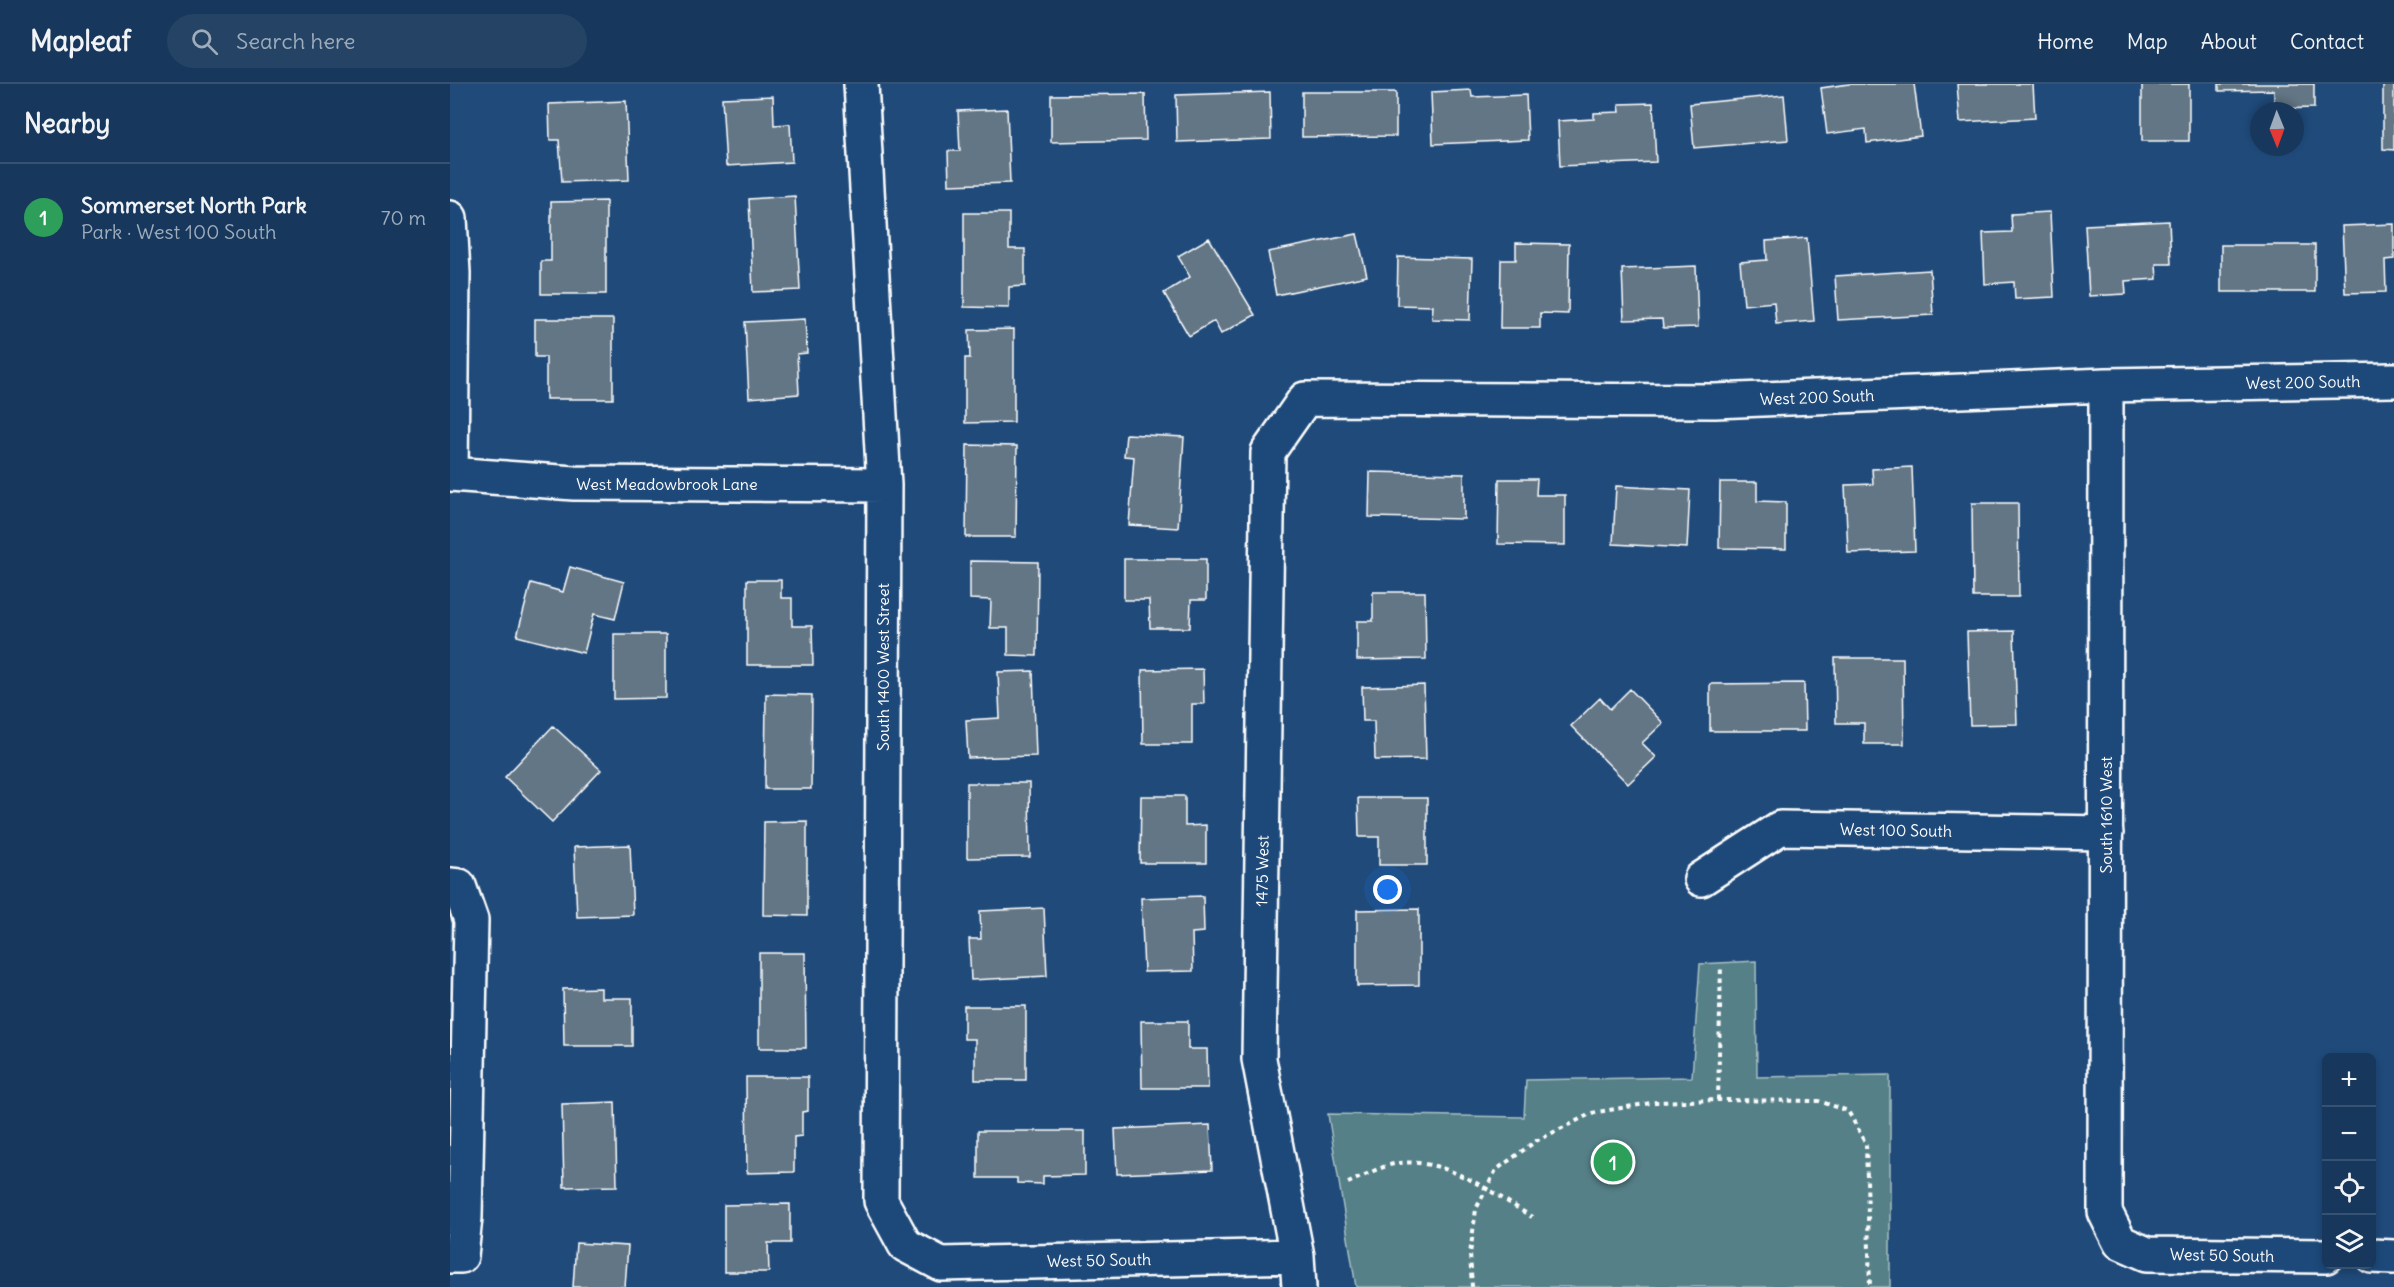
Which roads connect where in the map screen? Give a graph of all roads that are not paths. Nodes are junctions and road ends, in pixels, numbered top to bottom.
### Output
1 (861, 84) edge
2 (450, 218) edge
3 (2394, 380) edge
4 (2106, 386) junction
5 (1268, 452) joint
6 (451, 474) edge
7 (884, 485) junction
8 (2106, 833) junction
9 (1701, 879) dead end
10 (455, 886) edge
11 (2120, 1242) joint
12 (905, 1245) joint
13 (450, 1256) edge
14 (2322, 1256) edge
15 (2376, 1257) edge
16 (2394, 1257) edge
17 (1298, 1272) edge

1 - 7 street, South 1400 West Street
2 - 6 street
3 - 4 street, West 200 South
4 - 5 street, West 200 South
4 - 8 street, South 1610 West
5 - 17 street, 1475 West
6 - 7 street, West Meadowbrook Lane
7 - 12 street, South 1400 West Street
8 - 9 street, West 100 South
8 - 11 street, South 1610 West
10 - 13 street
11 - 14 street, West 50 South
12 - 17 street, West 50 South
15 - 16 street

